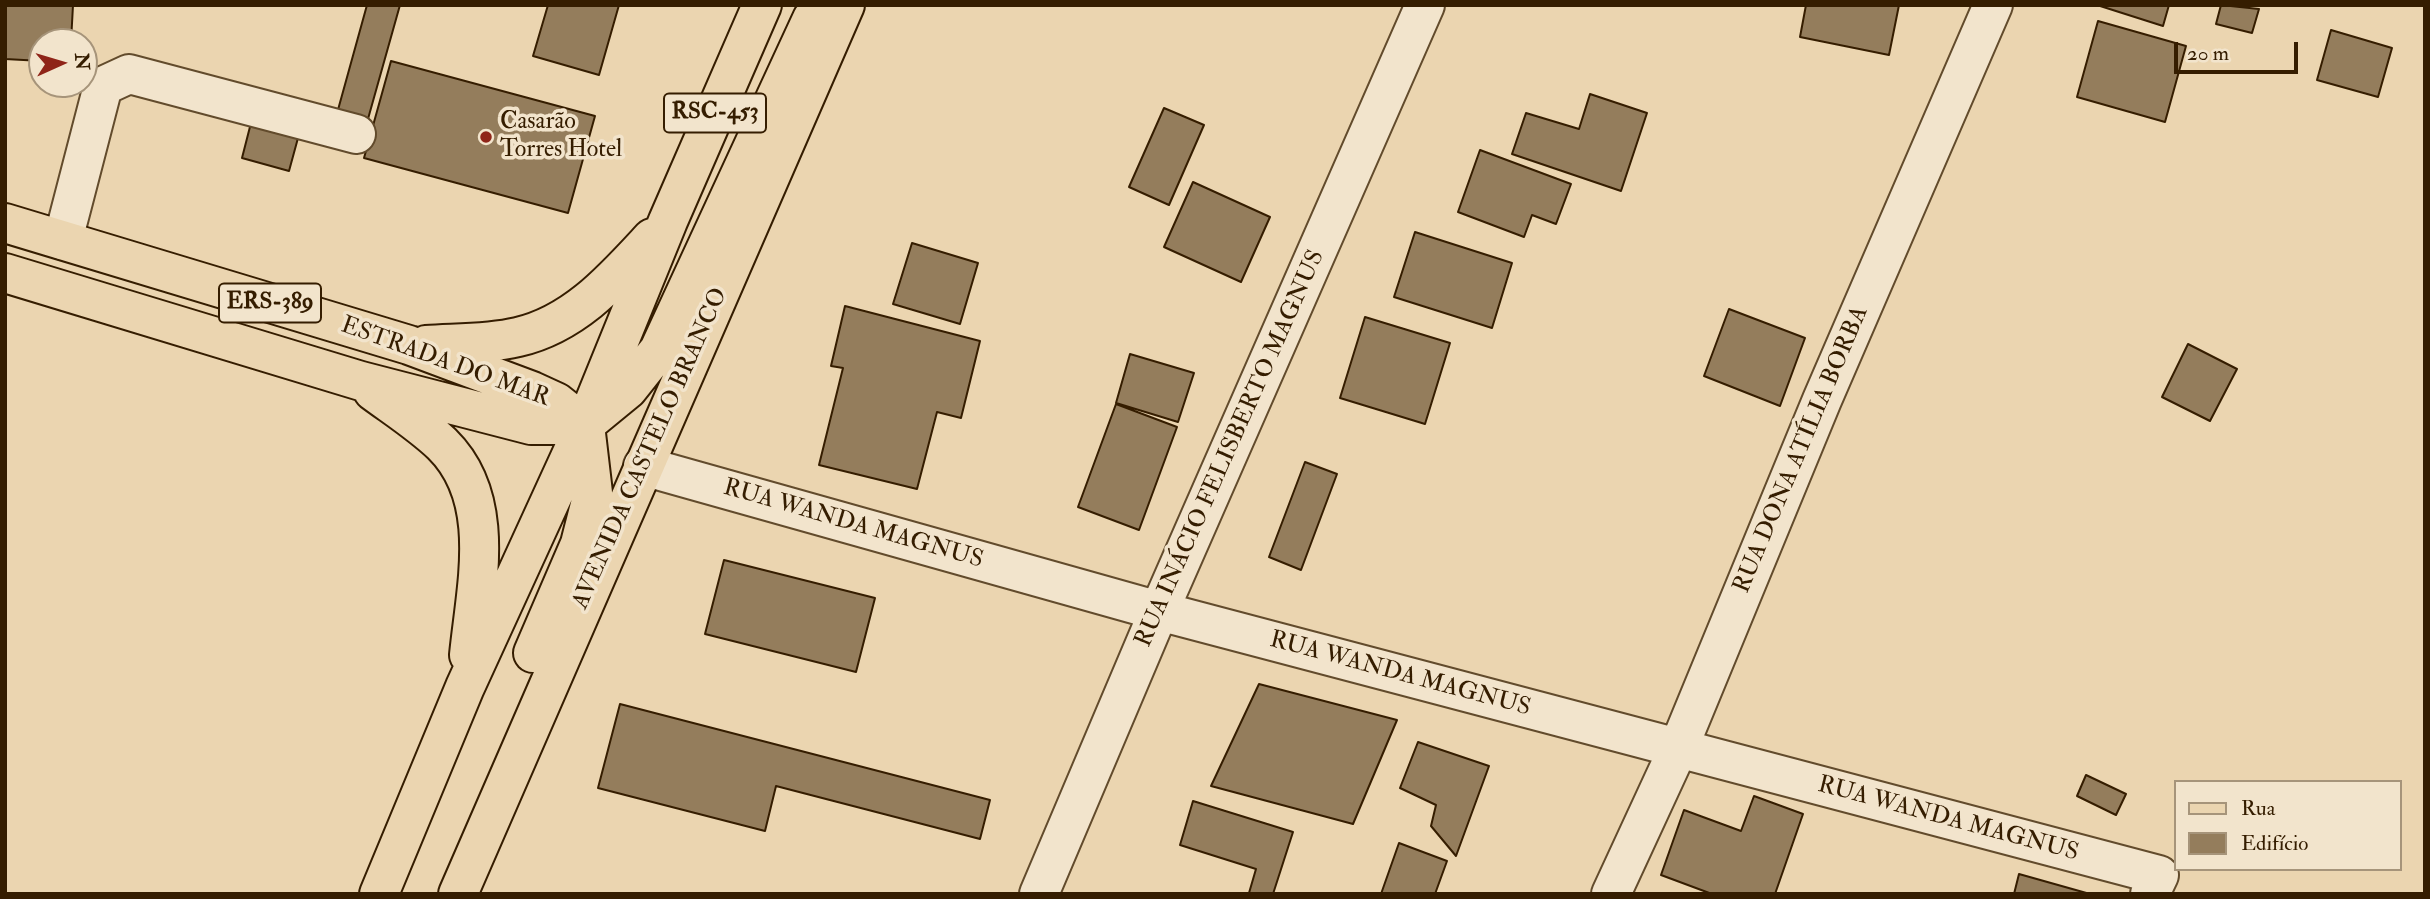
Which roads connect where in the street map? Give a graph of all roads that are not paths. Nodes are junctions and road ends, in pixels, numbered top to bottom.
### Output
1 (762, 5) edge
2 (821, 5) edge
3 (845, 5) edge
4 (1425, 5) edge
5 (1993, 5) edge
6 (356, 134) dead end
7 (667, 221) junction
8 (5, 223) edge
9 (63, 240) junction
10 (5, 273) edge
11 (409, 345) junction
12 (361, 382) junction
13 (585, 425) junction
14 (643, 466) junction
15 (1159, 611) junction
16 (466, 687) junction
17 (1678, 750) junction
18 (2155, 884) edge
19 (379, 894) edge
20 (431, 894) edge
21 (458, 894) edge
22 (1039, 894) edge
23 (1611, 894) edge

1 - 7 main road, RSC-453
2 - 13 main road
3 - 14 main road, AVENIDA CASTELO BRANCO
4 - 15 street, RUA INÁCIO FELISBERTO MAGNUS
5 - 17 street, RUA DONA ATÍLIA BORBA
6 - 9 street
7 - 11 main road
7 - 13 main road
8 - 9 main road, ESTRADA DO MAR / ERS-389
9 - 11 main road, ESTRADA DO MAR / ERS-389
10 - 12 main road, ESTRADA DO MAR / ERS-389
11 - 13 main road, ESTRADA DO MAR / ERS-389
12 - 13 main road, ESTRADA DO MAR / ERS-389
12 - 16 main road
13 - 16 main road
13 - 20 main road
14 - 15 street, RUA WANDA MAGNUS
14 - 21 main road, AVENIDA CASTELO BRANCO
15 - 17 street, RUA WANDA MAGNUS
15 - 22 street, RUA INÁCIO FELISBERTO MAGNUS
16 - 19 main road
17 - 18 street, RUA WANDA MAGNUS
17 - 23 street, RUA DONA ATÍLIA BORBA

